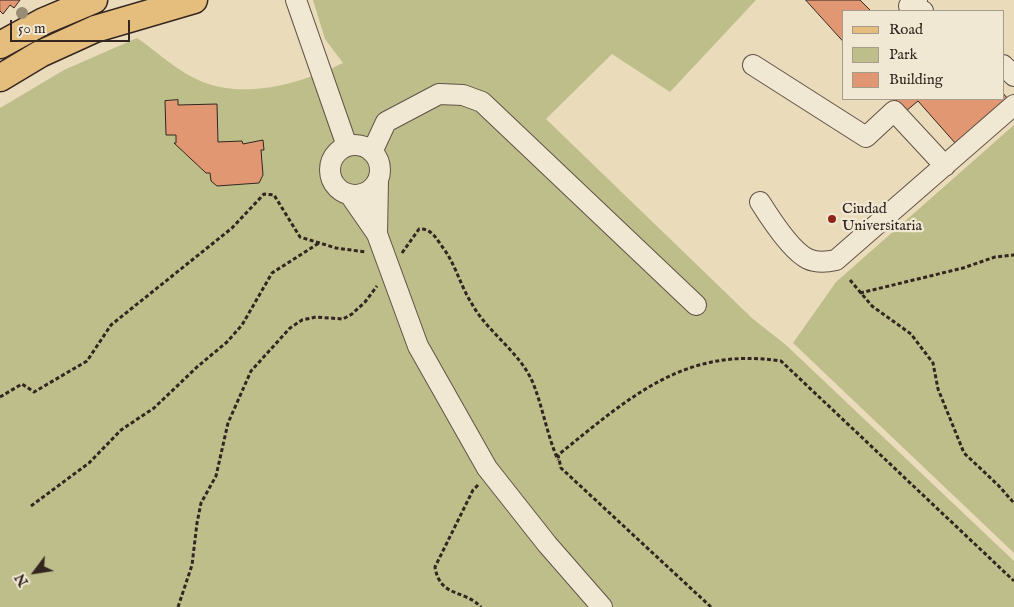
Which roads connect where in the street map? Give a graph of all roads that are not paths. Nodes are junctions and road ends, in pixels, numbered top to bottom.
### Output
1 (94, 0) edge
2 (194, 0) edge
3 (296, 0) edge
4 (917, 0) edge
5 (920, 10) edge
6 (0, 45) edge
7 (753, 65) dead end
8 (1004, 66) edge
9 (1014, 76) edge
10 (0, 78) edge
11 (1014, 104) edge
12 (347, 146) junction
13 (372, 152) junction
14 (945, 166) junction
15 (378, 181) junction
16 (350, 195) junction
17 (760, 202) dead end
18 (377, 234) junction
19 (696, 306) dead end
20 (602, 607) edge

1 - 6 main road
2 - 10 main road
3 - 12 lane
4 - 5 lane
7 - 14 lane
8 - 9 lane
11 - 14 lane
12 - 13 lane
12 - 16 lane
13 - 15 lane
13 - 19 lane
14 - 17 lane
15 - 16 lane
15 - 18 lane
16 - 18 lane
18 - 20 lane

